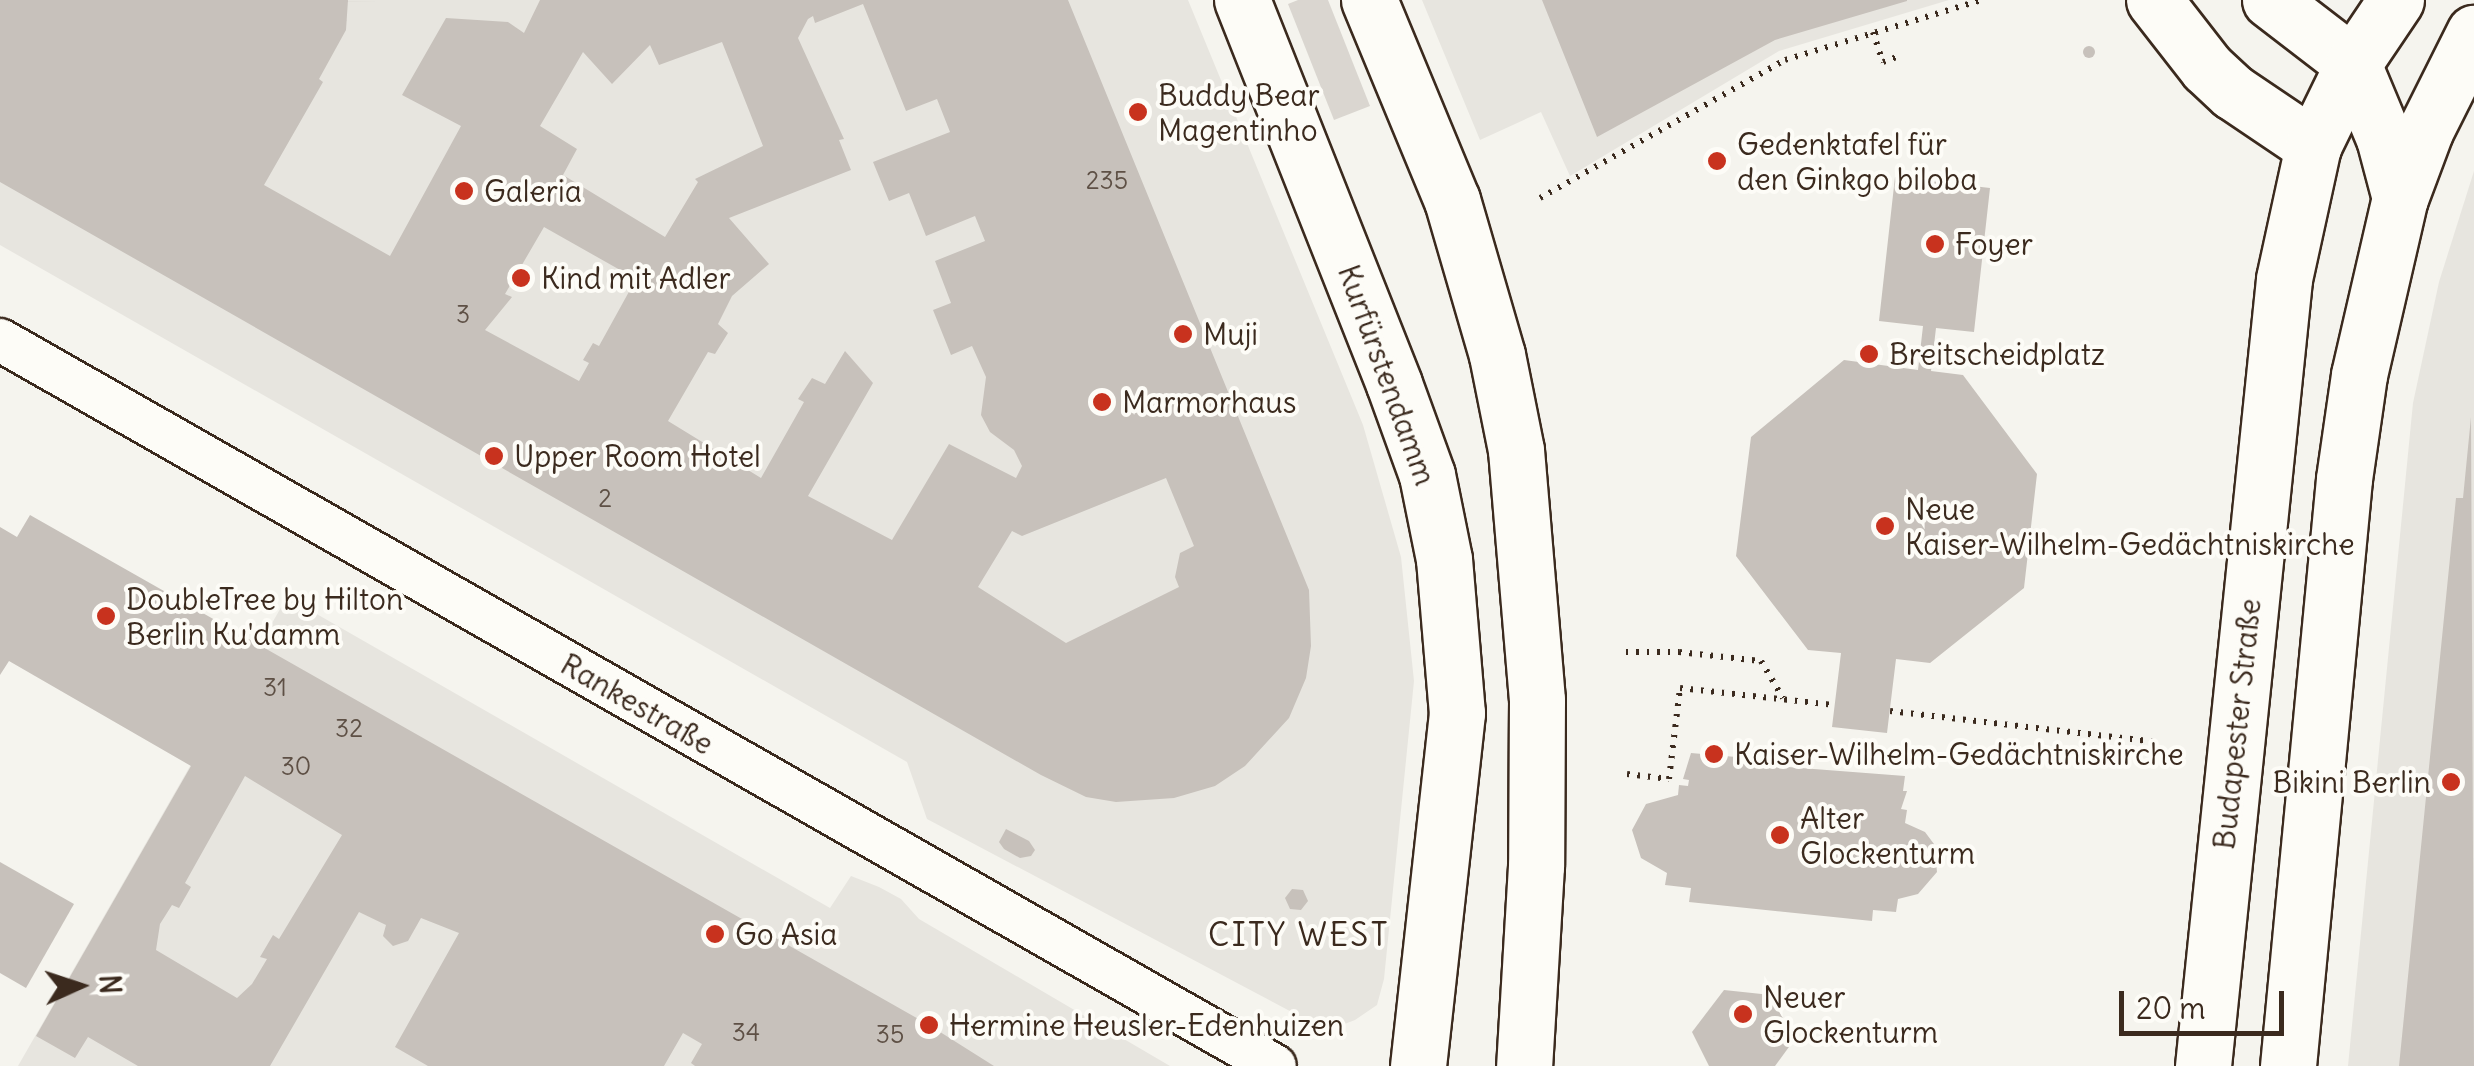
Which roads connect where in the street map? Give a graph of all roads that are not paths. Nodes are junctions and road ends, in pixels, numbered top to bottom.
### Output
1 (1242, 0) edge
2 (1369, 0) edge
3 (2154, 0) edge
4 (2270, 0) edge
5 (2396, 0) edge
6 (2474, 33) edge
7 (2353, 64) junction
8 (2313, 146) junction
9 (2400, 198) junction
10 (0, 340) edge
11 (1275, 1066) edge
12 (1418, 1066) edge
13 (1524, 1066) edge
14 (2203, 1066) edge
15 (2288, 1066) edge

1 - 12 main road, Kurfürstendamm
2 - 13 main road
3 - 8 main road
4 - 7 main road
5 - 7 main road, Budapester Straße
6 - 9 main road
7 - 8 main road, Budapester Straße
7 - 9 main road
8 - 14 main road, Budapester Straße
9 - 15 main road
10 - 11 street, Rankestraße

